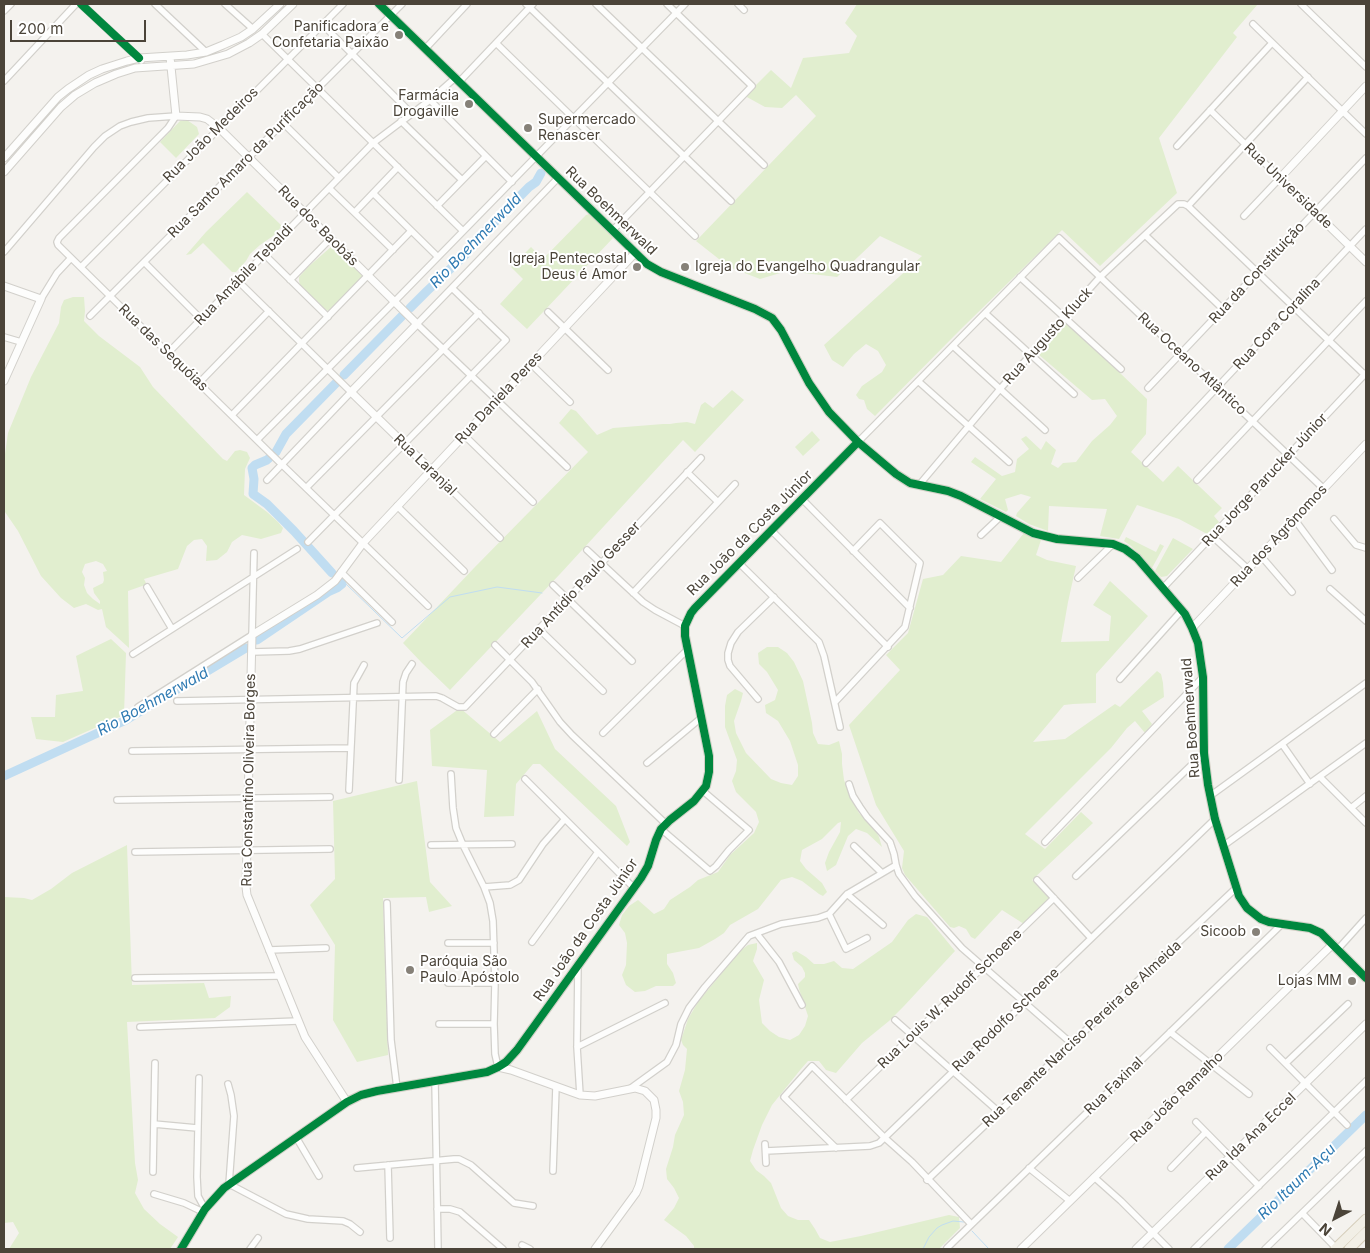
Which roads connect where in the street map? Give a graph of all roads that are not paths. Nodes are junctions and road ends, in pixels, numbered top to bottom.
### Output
1 (11, 4) edge
2 (76, 4) edge
3 (81, 4) edge
4 (155, 4) edge
5 (226, 4) edge
6 (280, 4) edge
7 (294, 4) edge
8 (343, 4) edge
9 (379, 4) edge
10 (402, 4) edge
11 (467, 4) edge
12 (596, 4) edge
13 (667, 4) edge
14 (685, 4) edge
15 (738, 4) edge
16 (1302, 4) edge
17 (530, 5) edge
18 (744, 10) dead end
19 (4, 11) edge
20 (676, 13) junction
21 (391, 15) junction
22 (322, 24) junction
23 (1253, 24) dead end
24 (254, 29) junction
25 (262, 34) junction
26 (496, 43) junction
27 (1272, 43) junction
28 (425, 48) junction
29 (642, 48) junction
30 (206, 52) junction
31 (352, 54) junction
32 (170, 57) junction
33 (140, 58) junction
34 (288, 59) junction
35 (171, 66) junction
36 (145, 67) junction
37 (1366, 67) edge
38 (4, 69) edge
39 (9, 75) junction
40 (1308, 78) junction
41 (457, 80) junction
42 (4, 81) edge
43 (608, 83) junction
44 (1366, 86) edge
45 (318, 88) junction
46 (430, 100) junction
47 (1210, 110) junction
48 (1343, 111) junction
49 (412, 114) junction
50 (176, 116) junction
51 (574, 118) junction
52 (402, 121) junction
53 (718, 121) junction
54 (283, 123) junction
55 (219, 128) junction
56 (1366, 134) edge
57 (373, 143) junction
58 (1246, 145) junction
59 (1177, 146) dead end
60 (486, 156) junction
61 (684, 156) junction
62 (5, 157) edge
63 (249, 157) junction
64 (536, 157) junction
65 (1366, 158) edge
66 (13, 161) junction
67 (764, 165) dead end
68 (398, 167) junction
69 (4, 172) edge
70 (339, 178) junction
71 (558, 178) junction
72 (1280, 178) junction
73 (462, 180) junction
74 (512, 182) junction
75 (329, 188) junction
76 (650, 192) junction
77 (373, 194) junction
78 (731, 201) dead end
79 (437, 206) junction
80 (1188, 206) junction
81 (354, 212) junction
82 (1315, 212) junction
83 (305, 213) junction
84 (1244, 216) dead end
85 (1366, 229) edge
86 (612, 230) junction
87 (412, 231) junction
88 (463, 232) junction
89 (1145, 234) junction
90 (695, 236) dead end
91 (331, 238) junction
92 (1059, 238) joint
93 (1350, 246) junction
94 (393, 250) junction
95 (4, 252) edge
96 (635, 253) junction
97 (264, 254) junction
98 (438, 257) junction
99 (71, 258) junction
100 (144, 262) junction
101 (1366, 262) edge
102 (80, 267) junction
103 (1258, 272) junction
104 (368, 275) junction
105 (1020, 277) junction
106 (1100, 277) junction
107 (290, 280) junction
108 (238, 281) junction
109 (4, 286) edge
110 (452, 288) junction
111 (110, 296) junction
112 (41, 299) junction
113 (395, 301) junction
114 (1366, 301) edge
115 (1294, 306) junction
116 (1223, 309) junction
117 (269, 311) junction
118 (548, 312) dead end
119 (478, 313) junction
120 (986, 313) junction
121 (90, 316) dead end
122 (328, 317) junction
123 (1064, 317) junction
124 (201, 318) junction
125 (417, 324) junction
126 (564, 328) junction
127 (4, 337) edge
128 (1329, 340) junction
129 (21, 342) junction
130 (302, 344) junction
131 (953, 346) junction
132 (443, 349) junction
133 (168, 352) junction
134 (1031, 354) junction
135 (1181, 354) junction
136 (531, 364) junction
137 (328, 369) junction
138 (1121, 369) dead end
139 (608, 370) dead end
140 (1366, 374) edge
141 (471, 375) junction
142 (4, 381) edge
143 (918, 381) junction
144 (199, 383) junction
145 (1148, 388) dead end
146 (1217, 388) junction
147 (1000, 389) junction
148 (351, 392) junction
149 (1074, 394) dead end
150 (497, 400) junction
151 (570, 402) dead end
152 (232, 415) junction
153 (376, 417) junction
154 (1252, 421) junction
155 (969, 426) junction
156 (1045, 430) dead end
157 (464, 435) junction
158 (257, 440) junction
159 (858, 442) junction
160 (404, 444) junction
161 (1366, 444) edge
162 (1288, 455) junction
163 (700, 458) dead end
164 (1009, 462) dead end
165 (1146, 463) dead end
166 (282, 464) junction
167 (567, 467) dead end
168 (431, 470) junction
169 (687, 472) junction
170 (267, 480) dead end
171 (1198, 480) dead end
172 (735, 484) dead end
173 (919, 485) junction
174 (306, 488) junction
175 (1324, 489) junction
176 (802, 499) junction
177 (533, 502) dead end
178 (718, 502) junction
179 (397, 506) junction
180 (334, 515) junction
181 (1000, 517) junction
182 (1334, 519) dead end
183 (1295, 520) junction
184 (771, 530) junction
185 (981, 535) dead end
186 (1212, 536) junction
187 (500, 538) dead end
188 (308, 542) dead end
189 (363, 543) junction
190 (1113, 544) junction
191 (1366, 548) edge
192 (297, 549) dead end
193 (587, 550) dead end
194 (853, 551) junction
195 (254, 553) dead end
196 (1261, 556) junction
197 (601, 563) junction
198 (739, 563) junction
199 (1248, 570) junction
200 (1332, 570) dead end
201 (464, 571) dead end
202 (341, 572) junction
203 (254, 577) junction
204 (1078, 578) dead end
205 (553, 585) dead end
206 (147, 587) dead end
207 (1163, 588) junction
208 (1330, 589) dead end
209 (1292, 592) dead end
210 (633, 593) junction
211 (774, 597) junction
212 (568, 599) junction
213 (428, 606) dead end
214 (910, 608) junction
215 (1182, 610) junction
216 (1366, 621) edge
217 (392, 622) dead end
218 (377, 623) dead end
219 (685, 626) junction
220 (1192, 628) junction
221 (172, 629) junction
222 (539, 629) junction
223 (252, 635) junction
224 (495, 646) dead end
225 (888, 647) junction
226 (687, 650) junction
227 (252, 652) junction
228 (133, 654) dead end
229 (510, 660) junction
230 (632, 661) dead end
231 (412, 664) dead end
232 (364, 666) dead end
233 (1203, 677) junction
234 (1120, 680) dead end
235 (1366, 683) edge
236 (538, 688) junction
237 (603, 691) dead end
238 (402, 697) junction
239 (353, 698) junction
240 (758, 699) dead end
241 (250, 700) junction
242 (177, 701) dead end
243 (835, 702) junction
244 (138, 707) dead end
245 (701, 718) junction
246 (840, 727) dead end
247 (603, 733) dead end
248 (494, 734) dead end
249 (1282, 744) junction
250 (1366, 744) edge
251 (352, 748) junction
252 (249, 749) junction
253 (132, 750) dead end
254 (1204, 753) junction
255 (647, 763) dead end
256 (451, 774) dead end
257 (1320, 777) junction
258 (525, 779) dead end
259 (399, 780) dead end
260 (848, 784) dead end
261 (1310, 784) junction
262 (349, 790) dead end
263 (703, 790) junction
264 (1210, 796) junction
265 (1366, 796) edge
266 (330, 797) dead end
267 (248, 798) junction
268 (117, 800) dead end
269 (1351, 808) junction
270 (1215, 819) junction
271 (565, 820) junction
272 (1366, 823) edge
273 (663, 827) junction
274 (1046, 842) dead end
275 (512, 844) dead end
276 (431, 845) dead end
277 (463, 845) junction
278 (854, 846) dead end
279 (1223, 846) junction
280 (330, 849) dead end
281 (247, 850) junction
282 (135, 852) dead end
283 (598, 852) junction
284 (896, 865) junction
285 (882, 873) junction
286 (1076, 876) dead end
287 (1037, 880) dead end
288 (484, 887) junction
289 (634, 888) junction
290 (1236, 888) junction
291 (847, 894) junction
292 (1054, 898) junction
293 (387, 903) dead end
294 (829, 914) junction
295 (1366, 918) edge
296 (1282, 924) junction
297 (883, 925) dead end
298 (757, 934) junction
299 (867, 938) dead end
300 (1092, 938) junction
301 (494, 942) junction
302 (532, 942) dead end
303 (448, 943) dead end
304 (1335, 947) junction
305 (326, 948) dead end
306 (270, 950) junction
307 (578, 964) junction
308 (984, 967) junction
309 (280, 976) junction
310 (135, 978) dead end
311 (1366, 978) edge
312 (448, 983) dead end
313 (495, 983) junction
314 (665, 1003) dead end
315 (1025, 1003) junction
316 (1348, 1004) dead end
317 (802, 1005) dead end
318 (895, 1020) dead end
319 (298, 1021) junction
320 (439, 1024) dead end
321 (494, 1024) junction
322 (1366, 1024) edge
323 (140, 1027) dead end
324 (1170, 1032) junction
325 (913, 1036) junction
326 (1072, 1043) junction
327 (576, 1047) junction
328 (1270, 1048) dead end
329 (1286, 1063) junction
330 (154, 1064) dead end
331 (1211, 1064) junction
332 (498, 1067) junction
333 (953, 1071) junction
334 (199, 1078) dead end
335 (1366, 1080) edge
336 (435, 1082) junction
337 (1306, 1083) junction
338 (228, 1084) dead end
339 (556, 1087) junction
340 (397, 1088) junction
341 (631, 1088) junction
342 (1249, 1094) dead end
343 (580, 1095) junction
344 (846, 1100) junction
345 (347, 1102) junction
346 (999, 1112) junction
347 (1334, 1112) junction
348 (1196, 1122) dead end
349 (154, 1124) junction
350 (1347, 1125) dead end
351 (197, 1128) junction
352 (1206, 1132) junction
353 (296, 1137) junction
354 (885, 1138) junction
355 (836, 1148) junction
356 (1366, 1151) edge
357 (1230, 1157) junction
358 (436, 1160) junction
359 (766, 1163) dead end
360 (388, 1165) junction
361 (357, 1168) dead end
362 (1029, 1168) junction
363 (1171, 1168) dead end
364 (553, 1171) dead end
365 (153, 1172) dead end
366 (318, 1176) dead end
367 (1094, 1177) junction
368 (927, 1180) junction
369 (229, 1184) junction
370 (1259, 1186) junction
371 (154, 1194) dead end
372 (1070, 1201) junction
373 (533, 1206) dead end
374 (437, 1209) junction
375 (204, 1210) junction
376 (1302, 1214) junction
377 (1366, 1219) edge
378 (971, 1224) junction
379 (360, 1232) dead end
380 (1366, 1232) edge
381 (1153, 1233) junction
382 (258, 1238) dead end
383 (390, 1238) dead end
384 (522, 1245) dead end
385 (947, 1248) edge
386 (181, 1249) edge
387 (250, 1249) edge
388 (438, 1249) edge
389 (502, 1249) edge
390 (530, 1249) edge
391 (595, 1249) edge
392 (1021, 1249) edge
393 (1136, 1249) edge
394 (1169, 1249) edge
395 (1194, 1249) edge
396 (1266, 1249) edge
397 (1336, 1249) edge
398 (1349, 1249) edge

1 - 19 street
2 - 39 street
3 - 33 street
4 - 30 street
5 - 24 street
6 - 24 street
7 - 25 street
8 - 22 street, Rua João Medeiros
9 - 21 main road, Rua Boehmerwald
10 - 21 street, Rua Santo Amaro da Purificação
11 - 28 street
12 - 29 street
13 - 20 street
14 - 20 street
15 - 18 street
16 - 37 street
17 - 26 street, Rua Amábile Tebaldi
17 - 43 street
20 - 29 street
20 - 53 street
21 - 28 main road, Rua Boehmerwald
21 - 31 street, Rua Santo Amaro da Purificação
22 - 31 street
22 - 34 street, Rua João Medeiros
23 - 27 street
24 - 30 street
25 - 34 street
25 - 35 street
26 - 41 street, Rua Amábile Tebaldi
26 - 51 street
27 - 40 street
27 - 47 street
28 - 41 main road, Rua Boehmerwald
29 - 43 street
29 - 53 street
30 - 32 street
31 - 45 street, Rua Santo Amaro da Purificação
31 - 49 street
32 - 33 street
32 - 35 street
33 - 36 street
33 - 62 street
34 - 45 street
34 - 55 street, Rua João Medeiros
35 - 36 street
35 - 50 street
36 - 66 street
38 - 39 street
39 - 42 street
40 - 48 street
40 - 58 street
41 - 46 street, Rua Amábile Tebaldi
41 - 64 main road, Rua Boehmerwald
43 - 51 street
43 - 61 street
44 - 48 street
45 - 54 street, Rua Santo Amaro da Purificação
45 - 57 street
46 - 49 street, Rua Amábile Tebaldi
46 - 60 street
47 - 58 street, Rua Universidade
47 - 59 street
48 - 56 street
48 - 72 street
49 - 52 street, Rua Amábile Tebaldi
50 - 55 street, Rua dos Baobás
50 - 95 street
50 - 99 street, Rua das Sequóias
51 - 64 street
51 - 76 street
52 - 57 street, Rua Amábile Tebaldi
52 - 73 street
53 - 61 street
53 - 67 street
54 - 63 street, Rua Santo Amaro da Purificação
54 - 70 street
55 - 63 street, Rua dos Baobás
55 - 102 street, Rua João Medeiros
57 - 68 street
57 - 70 street, Rua Amábile Tebaldi
58 - 72 street, Rua Universidade
58 - 80 street
60 - 73 street
60 - 74 street
61 - 76 street
61 - 78 street
62 - 66 street
63 - 83 street, Rua dos Baobás
63 - 100 street, Rua Santo Amaro da Purificação
64 - 71 main road, Rua Boehmerwald
64 - 74 street
65 - 82 street, Rua da Constituição
66 - 69 street
68 - 77 street
68 - 79 street
70 - 75 street, Rua Amábile Tebaldi
71 - 86 main road, Rua Boehmerwald
71 - 110 street
72 - 82 street, Rua Universidade
72 - 84 street
73 - 79 street
74 - 88 street
75 - 81 street
75 - 83 street, Rua Amábile Tebaldi
76 - 86 street
76 - 90 street
77 - 81 street
77 - 87 street
79 - 88 street
80 - 89 street, Rua Augusto Kluck
80 - 103 street
81 - 94 street
82 - 93 street, Rua Universidade
82 - 103 street, Rua da Constituição
83 - 91 street, Rua dos Baobás
83 - 97 street, Rua Amábile Tebaldi
85 - 93 street, Rua Cora Coralina
86 - 96 main road, Rua Boehmerwald
87 - 94 street
87 - 98 street
88 - 98 street
89 - 106 street, Rua Augusto Kluck
89 - 116 street
91 - 104 street, Rua dos Baobás
91 - 107 street
92 - 105 street, Rua João da Costa Júnior
92 - 106 street, Rua Oceano Atlântico
93 - 101 street, Rua Universidade
93 - 115 street, Rua Cora Coralina
94 - 104 street
96 - 126 street, Rua Daniela Peres
96 - 159 main road, Rua Boehmerwald
97 - 107 street
97 - 108 street, Rua Amábile Tebaldi
98 - 113 street
99 - 102 street, Rua das Sequóias
99 - 112 street
100 - 111 street, Rua Santo Amaro da Purificação
100 - 124 street
102 - 111 street, Rua das Sequóias
103 - 115 street
103 - 116 street, Rua da Constituição
104 - 113 street, Rua dos Baobás
104 - 122 street
105 - 120 street, Rua João da Costa Júnior
105 - 123 street
106 - 123 street, Rua Augusto Kluck
106 - 135 street, Rua Oceano Atlântico
107 - 122 street
108 - 117 street
108 - 124 street, Rua Amábile Tebaldi
109 - 112 street
110 - 119 street
110 - 125 street
111 - 121 street, Rua Santo Amaro da Purificação
111 - 133 street, Rua das Sequóias
112 - 129 street
113 - 125 street, Rua dos Baobás
113 - 137 street
114 - 128 street
115 - 128 street
115 - 146 street, Rua Cora Coralina
116 - 135 street, Rua da Constituição
117 - 130 street
117 - 144 street
118 - 126 street
119 - 132 street
119 - 141 street
120 - 131 street, Rua João da Costa Júnior
120 - 134 street
122 - 130 street
123 - 134 street, Rua Augusto Kluck
123 - 138 street
124 - 133 street, Rua Amábile Tebaldi
125 - 132 street
125 - 148 street
126 - 136 street, Rua Daniela Peres
126 - 139 street
127 - 129 street
128 - 140 street
128 - 154 street
129 - 142 street
130 - 137 street
130 - 152 street
131 - 143 street, Rua João da Costa Júnior
131 - 147 street
132 - 141 street
132 - 153 street
133 - 144 street, Rua das Sequóias
134 - 147 street, Rua Augusto Kluck
134 - 149 street
135 - 145 street, Rua da Constituição
135 - 146 street, Rua Oceano Atlântico
136 - 150 street, Rua Daniela Peres
136 - 151 street
137 - 148 street
137 - 158 street
140 - 162 street, Rua Jorge Parucker Júnior
141 - 150 street
141 - 160 street
143 - 155 street
143 - 159 street, Rua João da Costa Júnior
144 - 152 street, Rua das Sequóias
146 - 154 street, Rua Oceano Atlântico
146 - 165 street, Rua Cora Coralina
147 - 155 street, Rua Augusto Kluck
147 - 156 street
148 - 153 street, Rua Laranjal
148 - 166 street
150 - 157 street, Rua Daniela Peres
150 - 167 street
152 - 158 street, Rua das Sequóias
153 - 160 street, Rua Laranjal
153 - 174 street
154 - 162 street, Rua Oceano Atlântico
154 - 171 street
155 - 164 street
155 - 173 street, Rua Augusto Kluck
157 - 168 street, Rua Daniela Peres
157 - 177 street
158 - 166 street, Rua das Sequóias
159 - 173 main road, Rua Boehmerwald
159 - 176 main road, Rua João da Costa Júnior
160 - 168 street, Rua Laranjal
160 - 180 street
161 - 175 street, Rua dos Agrônomos
162 - 175 street, Rua Oceano Atlântico
162 - 186 street, Rua Jorge Parucker Júnior
163 - 169 street, Rua Antídio Paulo Gesser
166 - 170 street
166 - 174 street, Rua das Sequóias
168 - 179 street, Rua Daniela Peres
168 - 187 street, Rua Laranjal
169 - 178 street
169 - 197 street, Rua Antídio Paulo Gesser
172 - 178 street
173 - 181 main road, Rua Boehmerwald
174 - 180 street, Rua das Sequóias
175 - 183 street, Rua dos Agrônomos
176 - 184 main road, Rua João da Costa Júnior
176 - 194 street
178 - 210 street
179 - 189 street, Rua Daniela Peres
179 - 201 street
180 - 188 street
180 - 189 street, Rua das Sequóias
181 - 185 street
181 - 190 main road, Rua Boehmerwald
182 - 191 street
183 - 196 street, Rua dos Agrônomos
183 - 200 street
184 - 198 main road, Rua João da Costa Júnior
184 - 225 street
186 - 199 street
186 - 207 street, Rua Jorge Parucker Júnior
189 - 202 street, Rua Daniela Peres
189 - 213 street, Rua das Sequóias
190 - 204 street
190 - 207 main road, Rua Boehmerwald
192 - 203 street
193 - 197 street
194 - 214 street
194 - 214 street
195 - 203 street, Rua Constantino Oliveira Borges
196 - 199 street, Rua dos Agrônomos
196 - 209 street
197 - 210 street
197 - 212 street, Rua Antídio Paulo Gesser
198 - 211 street
198 - 219 main road, Rua João da Costa Júnior
199 - 220 street, Rua dos Agrônomos
202 - 217 street
202 - 223 street, Rua Daniela Peres
203 - 221 street
203 - 223 street, Rua Constantino Oliveira Borges
205 - 212 street
206 - 221 street
207 - 215 main road, Rua Boehmerwald
208 - 216 street
210 - 219 street
211 - 240 street
211 - 243 street
212 - 222 street, Rua Antídio Paulo Gesser
212 - 230 street
214 - 225 street
215 - 220 main road, Rua Boehmerwald
215 - 234 street
218 - 227 street
219 - 226 main road, Rua João da Costa Júnior
220 - 233 main road, Rua Boehmerwald
221 - 228 street
222 - 229 street, Rua Antídio Paulo Gesser
222 - 237 street
223 - 227 street, Rua Constantino Oliveira Borges
223 - 244 street
224 - 229 street
225 - 243 street
226 - 245 main road, Rua João da Costa Júnior
226 - 247 street
227 - 241 street, Rua Constantino Oliveira Borges
229 - 236 street
229 - 238 street, Rua Antídio Paulo Gesser
231 - 238 street
232 - 239 street
233 - 254 main road, Rua Boehmerwald
233 - 274 street
235 - 249 street
236 - 248 street
236 - 273 street
238 - 239 street
238 - 259 street
239 - 241 street
239 - 251 street
241 - 242 street
241 - 252 street, Rua Constantino Oliveira Borges
243 - 246 street
245 - 255 street
245 - 263 main road, Rua João da Costa Júnior
249 - 261 street
249 - 264 street
250 - 257 street
251 - 252 street
251 - 262 street
252 - 253 street
252 - 267 street, Rua Constantino Oliveira Borges
254 - 264 main road, Rua Boehmerwald
254 - 286 street
256 - 277 street
257 - 261 street
257 - 269 street
258 - 271 street
260 - 284 street
261 - 279 street
263 - 273 main road, Rua João da Costa Júnior
263 - 273 street
264 - 270 main road, Rua Boehmerwald
265 - 269 street
266 - 267 street
267 - 268 street
267 - 281 street, Rua Constantino Oliveira Borges
269 - 272 street
270 - 279 main road, Rua Boehmerwald
270 - 300 street, Rua Rodolfo Schoene
271 - 283 street
271 - 288 street
273 - 289 main road, Rua João da Costa Júnior
275 - 277 street
276 - 277 street
277 - 288 street
278 - 285 street
279 - 290 main road, Rua Boehmerwald
280 - 281 street
281 - 282 street
281 - 306 street, Rua Constantino Oliveira Borges
283 - 289 street
283 - 302 street
284 - 285 street
284 - 308 street
285 - 291 street
287 - 292 street
288 - 301 street
289 - 307 main road, Rua João da Costa Júnior
290 - 296 main road, Rua Boehmerwald
290 - 326 street, Rua Tenente Narciso Pereira de Almeida
291 - 294 street
291 - 297 street
292 - 300 street
292 - 308 street, Rua Louis W. Rudolf Schoene
293 - 340 street
294 - 298 street
294 - 299 street
295 - 304 street
296 - 304 main road, Rua Boehmerwald
296 - 324 street, Rua Faxinal
298 - 317 street
298 - 341 street
300 - 315 street, Rua Rodolfo Schoene
301 - 303 street
301 - 313 street
304 - 311 main road, Rua Boehmerwald
304 - 331 street, Rua João Ramalho
305 - 306 street
306 - 309 street, Rua Constantino Oliveira Borges
307 - 327 street
307 - 332 main road, Rua João da Costa Júnior
308 - 315 street
308 - 325 street, Rua Louis W. Rudolf Schoene
309 - 310 street
309 - 319 street, Rua Constantino Oliveira Borges
312 - 313 street
313 - 321 street
314 - 327 street
315 - 326 street
315 - 333 street, Rua Rodolfo Schoene
316 - 329 street
318 - 325 street
319 - 323 street
319 - 345 street, Rua Constantino Oliveira Borges
320 - 321 street
321 - 332 street
322 - 337 street, Rua Ida Ana Eccel
324 - 331 street
324 - 362 street, Rua Faxinal
325 - 333 street
325 - 344 street, Rua Louis W. Rudolf Schoene
326 - 346 street, Rua Tenente Narciso Pereira de Almeida
327 - 343 street
328 - 329 street
329 - 337 street
330 - 349 street
331 - 342 street
331 - 367 street, Rua João Ramalho
332 - 336 main road, Rua João da Costa Júnior
332 - 339 street
333 - 346 street
333 - 354 street, Rua Rodolfo Schoene
334 - 351 street
335 - 347 street
336 - 340 main road, Rua João da Costa Júnior
336 - 358 street
337 - 347 street
337 - 357 street, Rua Ida Ana Eccel
338 - 369 street
339 - 343 street
339 - 364 street
340 - 345 main road, Rua João da Costa Júnior
341 - 343 street
341 - 391 street
344 - 354 street
344 - 355 street
345 - 353 main road, Rua João da Costa Júnior
346 - 368 street, Rua Tenente Narciso Pereira de Almeida
347 - 350 street
347 - 370 street
348 - 352 street
349 - 351 street
349 - 365 street
351 - 375 street
352 - 357 street
352 - 363 street
353 - 366 street
353 - 369 main road, Rua João da Costa Júnior
354 - 355 street, Rua Rodolfo Schoene
354 - 368 street
355 - 359 street, Rua Rodolfo Schoene
356 - 376 street
357 - 370 street
357 - 381 street, Rua Ida Ana Eccel
358 - 360 street
358 - 373 street
358 - 374 street
360 - 361 street
360 - 383 street
362 - 372 street
362 - 378 street, Rua Faxinal
367 - 372 street, Rua João Ramalho
367 - 381 street
368 - 378 street
369 - 375 main road, Rua João da Costa Júnior
369 - 379 street
370 - 395 street
371 - 375 street
372 - 392 street, Rua João Ramalho
374 - 388 street
374 - 389 street
375 - 386 main road, Rua João da Costa Júnior
376 - 396 street
376 - 397 street
377 - 397 main road
378 - 385 street, Rua Faxinal
380 - 398 main road
381 - 393 street, Rua Ida Ana Eccel
381 - 394 street
382 - 387 street
384 - 390 street

